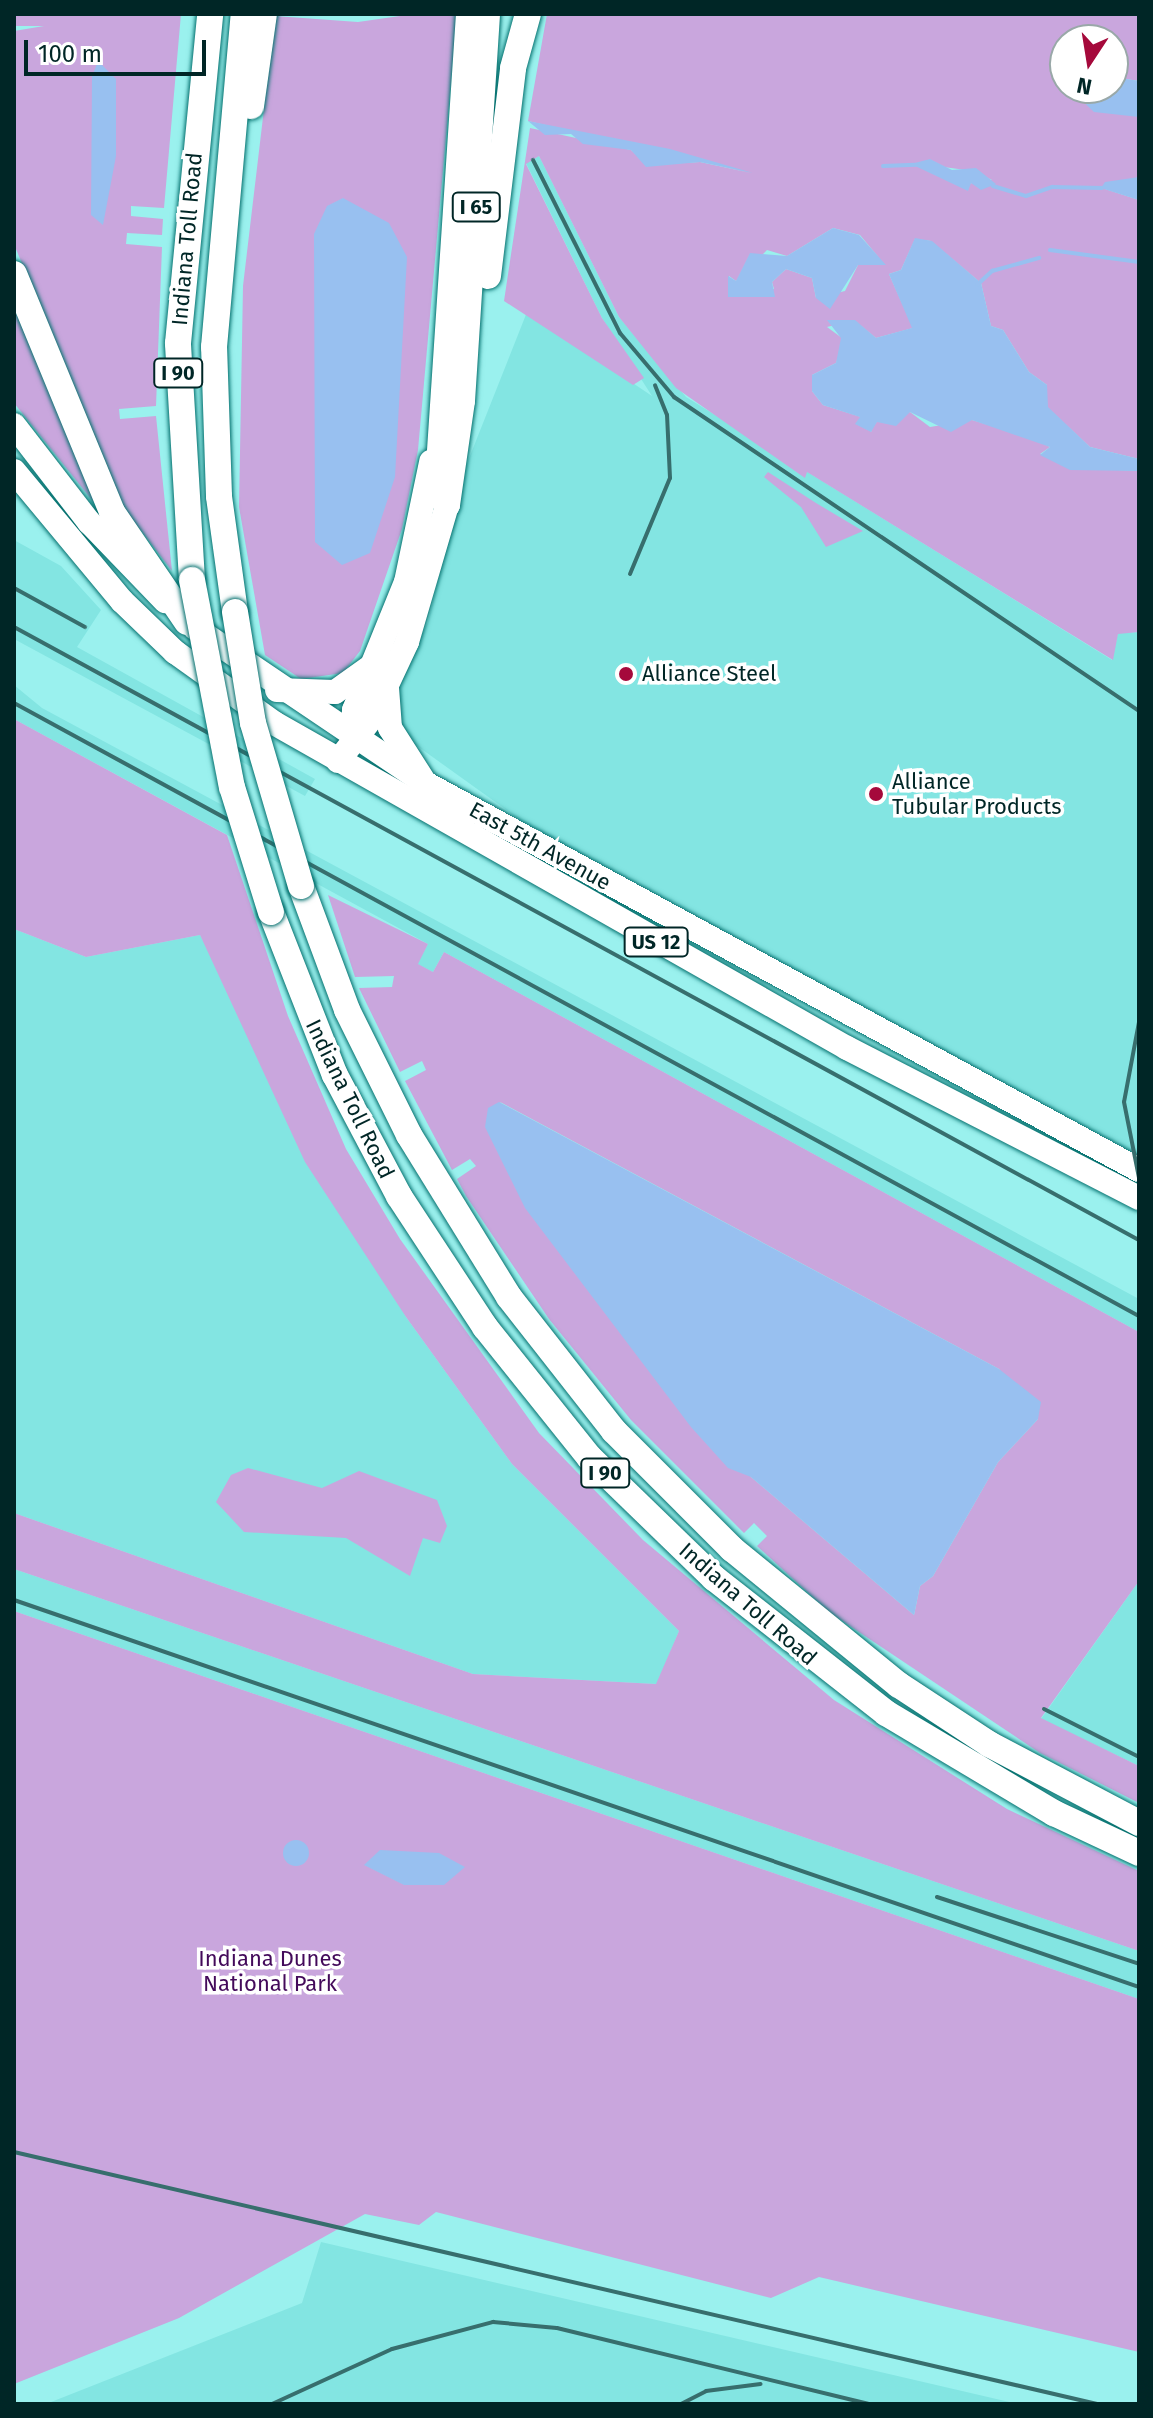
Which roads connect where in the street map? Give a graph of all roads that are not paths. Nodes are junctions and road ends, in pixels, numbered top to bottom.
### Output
1 (194, 14) edge
2 (210, 14) edge
3 (244, 14) edge
4 (264, 14) edge
5 (528, 14) edge
6 (474, 16) edge
7 (199, 42) junction
8 (250, 46) junction
9 (14, 274) edge
10 (446, 312) junction
11 (462, 401) junction
12 (14, 425) edge
13 (14, 471) edge
14 (447, 505) junction
15 (187, 622) junction
16 (375, 662) junction
17 (387, 686) junction
18 (277, 690) junction
19 (352, 739) junction
20 (338, 761) junction
21 (425, 783) junction
22 (1139, 1170) edge
23 (1139, 1198) edge
24 (1139, 1823) edge
25 (1139, 1853) edge

1 - 7 highway
2 - 7 highway, Indiana Toll Road / I 90
3 - 8 highway
4 - 8 highway
5 - 11 highway
6 - 10 highway, I 65
6 - 11 highway, I 65
7 - 25 highway, Indiana Toll Road / I 90, bridge
8 - 24 highway, Indiana Toll Road / I 90, bridge
9 - 15 highway
10 - 14 highway
10 - 16 main road, I 65
11 - 14 highway, I 65
12 - 15 main road, East 5th Avenue / US 12
13 - 20 main road, East 5th Avenue / US 12
14 - 17 main road, I 65
15 - 18 main road, East 5th Avenue / US 12
16 - 18 main road
16 - 19 main road, I 65
17 - 19 main road, I 65
17 - 21 main road
18 - 19 main road, East 5th Avenue / US 12
19 - 20 main road, I 65
19 - 21 main road, East 5th Avenue / US 12
20 - 23 main road, East 5th Avenue / US 12
21 - 22 main road, East 5th Avenue / US 12

